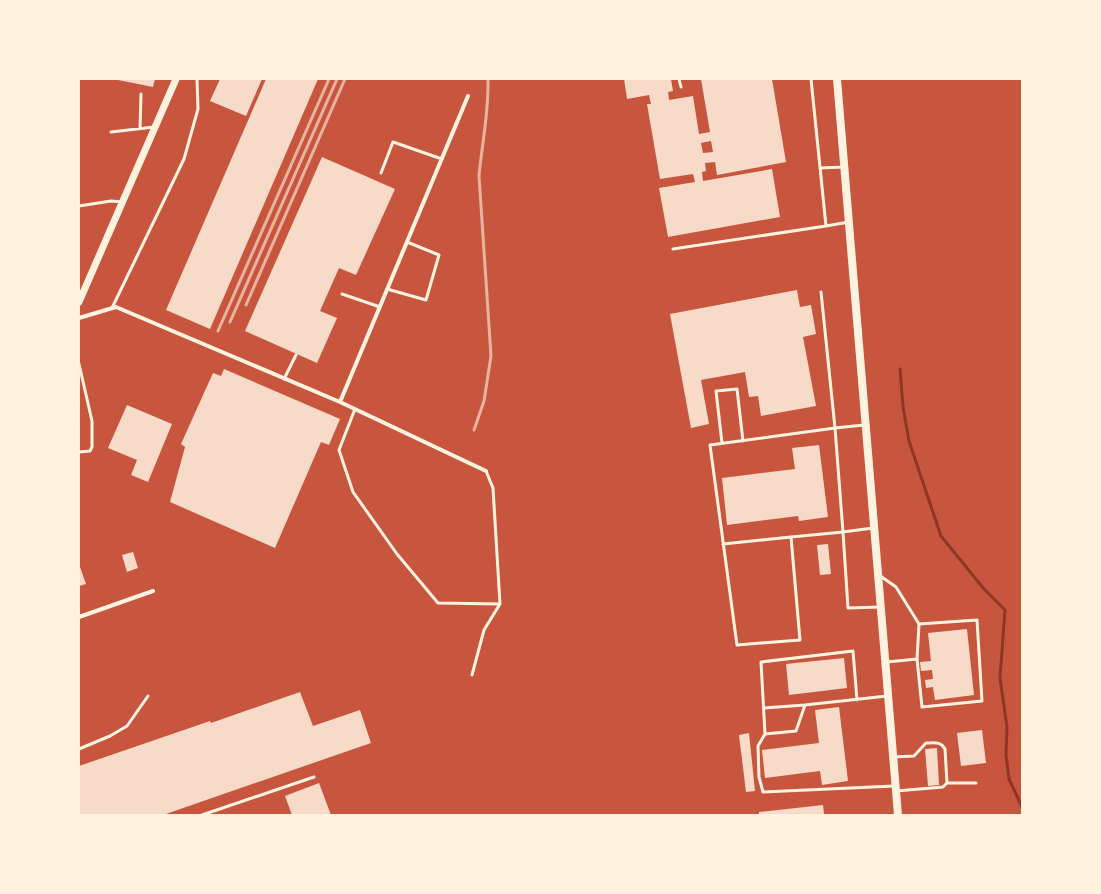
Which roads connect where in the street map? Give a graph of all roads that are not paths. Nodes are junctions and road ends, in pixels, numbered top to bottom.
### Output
1 (176, 79) edge
2 (197, 79) edge
3 (680, 79) edge
4 (811, 79) edge
5 (837, 79) edge
6 (681, 87) dead end
7 (141, 94) dead end
8 (468, 96) dead end
9 (156, 127) junction
10 (140, 129) junction
11 (111, 132) dead end
12 (442, 159) junction
13 (844, 167) junction
14 (820, 168) junction
15 (381, 173) dead end
16 (123, 202) junction
17 (79, 206) edge
18 (849, 222) junction
19 (826, 226) junction
20 (407, 242) junction
21 (673, 249) dead end
22 (387, 289) junction
23 (821, 292) dead end
24 (342, 294) dead end
25 (79, 302) edge
26 (380, 307) junction
27 (112, 308) junction
28 (79, 318) edge
29 (296, 355) dead end
30 (79, 364) edge
31 (284, 379) junction
32 (340, 402) junction
33 (355, 409) junction
34 (866, 425) junction
35 (835, 428) junction
36 (743, 440) junction
37 (722, 443) junction
38 (79, 452) edge
39 (486, 470) joint
40 (874, 528) junction
41 (843, 532) junction
42 (791, 537) junction
43 (723, 544) junction
44 (878, 574) junction
45 (153, 591) dead end
46 (500, 604) junction
47 (880, 607) junction
48 (79, 617) edge
49 (919, 624) junction
50 (917, 659) junction
51 (885, 662) junction
52 (472, 675) dead end
53 (148, 696) dead end
54 (888, 696) junction
55 (857, 700) junction
56 (805, 705) junction
57 (764, 708) junction
58 (765, 734) junction
59 (79, 749) edge
60 (893, 758) junction
61 (314, 777) dead end
62 (947, 783) junction
63 (976, 783) dead end
64 (896, 789) junction
65 (202, 815) edge
66 (898, 815) edge

1 - 9 street
2 - 27 lane
3 - 6 lane
4 - 14 lane
5 - 13 main road
7 - 10 lane
8 - 12 street
9 - 10 lane
9 - 16 street
10 - 11 lane
12 - 15 lane
12 - 20 street
13 - 14 lane
13 - 18 main road
14 - 19 lane
16 - 17 lane
16 - 25 street
18 - 19 lane
18 - 34 main road
19 - 21 lane
20 - 22 street
20 - 22 lane
22 - 26 street
23 - 35 lane
24 - 26 lane
26 - 32 street
27 - 28 street
27 - 31 street
29 - 31 lane
30 - 38 lane
31 - 32 street
32 - 33 street
33 - 39 street
33 - 46 lane
34 - 35 lane
34 - 40 main road
35 - 36 lane
35 - 41 lane
36 - 37 lane
36 - 37 lane
37 - 43 lane
39 - 46 lane
40 - 41 lane
40 - 44 main road
41 - 42 lane
41 - 47 lane
42 - 43 lane
42 - 43 lane
44 - 47 main road
44 - 49 lane
45 - 48 street
46 - 52 lane
47 - 51 main road
49 - 50 lane
49 - 50 lane
50 - 51 lane
51 - 54 main road
53 - 59 lane
54 - 55 lane
54 - 60 main road
55 - 56 lane
55 - 57 lane
56 - 57 lane
56 - 58 lane
57 - 58 lane
58 - 64 lane
60 - 62 lane
60 - 64 main road
61 - 65 lane
62 - 63 lane
62 - 64 lane
64 - 66 main road

